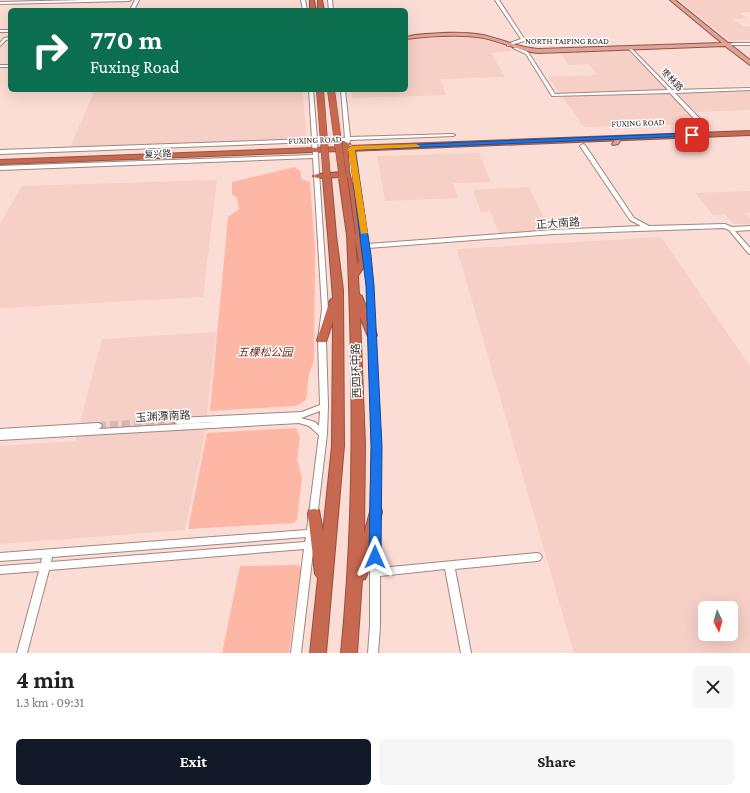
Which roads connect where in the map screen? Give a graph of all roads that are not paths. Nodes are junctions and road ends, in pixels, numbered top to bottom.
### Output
1 (105, 0) edge
2 (129, 0) edge
3 (498, 0) edge
4 (672, 0) edge
5 (676, 0) edge
6 (0, 3) edge
7 (408, 37) edge
8 (8, 38) edge
9 (728, 44) junction
10 (750, 44) edge
11 (0, 45) edge
12 (511, 46) junction
13 (629, 48) junction
14 (750, 62) edge
15 (750, 89) edge
16 (311, 92) edge
17 (320, 92) edge
18 (331, 92) edge
19 (343, 92) edge
20 (672, 92) junction
21 (703, 125) dead end
22 (750, 129) edge
23 (750, 132) edge
24 (619, 138) junction
25 (615, 144) dead end
26 (347, 145) junction
27 (583, 146) dead end
28 (315, 147) junction
29 (0, 152) edge
30 (0, 158) edge
31 (0, 162) edge
32 (0, 168) edge
33 (346, 174) junction
34 (317, 176) junction
35 (649, 227) junction
36 (750, 228) edge
37 (731, 229) junction
38 (366, 246) junction
39 (750, 252) edge
40 (353, 276) junction
41 (354, 289) junction
42 (338, 290) junction
43 (372, 335) junction
44 (322, 340) junction
45 (324, 406) junction
46 (178, 421) tunnel mouth
47 (98, 426) tunnel mouth
48 (0, 432) edge
49 (323, 434) junction
50 (0, 437) edge
51 (376, 512) junction
52 (314, 514) junction
53 (311, 533) junction
54 (309, 545) junction
55 (48, 554) junction
56 (0, 557) edge
57 (537, 557) dead end
58 (449, 565) junction
59 (45, 567) junction
60 (0, 570) edge
61 (375, 572) junction
62 (324, 589) junction
63 (355, 592) junction
64 (22, 653) edge
65 (296, 653) edge
66 (318, 653) edge
67 (349, 653) edge
68 (373, 653) edge
69 (466, 653) edge

1 - 2 street
1 - 6 street
3 - 12 street
4 - 9 main road
5 - 9 main road
7 - 12 main road, NORTH TAIPING ROAD
8 - 11 street
9 - 10 street, NORTH TAIPING ROAD
9 - 13 main road, NORTH TAIPING ROAD
9 - 14 main road
12 - 13 main road, NORTH TAIPING ROAD
12 - 20 street
13 - 20 street, 枣林路
15 - 20 street
16 - 28 street
17 - 42 highway, 西四环中路, bridge
18 - 40 highway, 西四环中路, bridge
19 - 26 street
20 - 21 street, 枣林路
22 - 26 highway, FUXING ROAD
23 - 24 highway, FUXING ROAD
24 - 25 main road
24 - 26 highway, FUXING ROAD
26 - 28 highway, FUXING ROAD
26 - 28 street
26 - 33 highway
26 - 38 street
27 - 35 street
28 - 29 street, 复兴路
28 - 30 highway, FUXING ROAD
28 - 31 highway, FUXING ROAD
28 - 32 street, 复兴路
28 - 34 street
33 - 34 highway
33 - 40 highway
34 - 44 street
35 - 37 street, 正大南路
35 - 38 street, 正大南路
36 - 37 street, 正大南路
37 - 39 street
38 - 43 street
40 - 41 highway, 西四环中路
41 - 43 highway
41 - 63 highway, 西四环中路
42 - 44 highway
42 - 62 highway, 西四环中路
43 - 51 street
44 - 45 street
45 - 46 street, 玉渊潭南路
45 - 49 street
47 - 48 street
49 - 50 street, 玉渊潭南路
49 - 52 street
51 - 61 street
51 - 63 highway
52 - 53 street
52 - 62 highway
53 - 54 street
53 - 55 street
54 - 59 street
54 - 65 street
55 - 56 street
55 - 59 street
57 - 58 street
58 - 61 street
58 - 69 street
59 - 60 street
59 - 64 street
61 - 68 street
62 - 66 highway, 西四环中路
63 - 67 highway, 西四环中路

